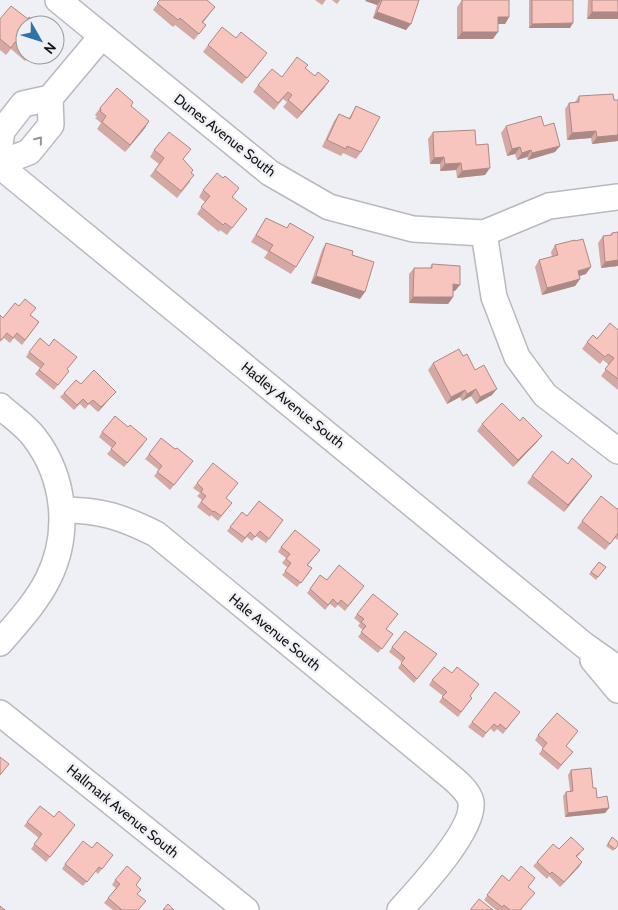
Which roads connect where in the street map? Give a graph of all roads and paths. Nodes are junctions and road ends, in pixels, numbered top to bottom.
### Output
1 (58, 0) edge
2 (102, 36) junction
3 (50, 98) junction
4 (0, 144) edge
5 (0, 164) edge
6 (618, 197) edge
7 (484, 234) junction
8 (0, 406) edge
9 (618, 450) edge
10 (63, 510) junction
11 (0, 643) edge
12 (584, 645) junction
13 (618, 668) edge
14 (618, 690) edge
15 (0, 713) edge
16 (246, 910) edge
17 (400, 910) edge

1 - 2 street, Dunes Avenue South
2 - 3 street
2 - 7 street, Dunes Avenue South
3 - 4 street
5 -> 3 street
5 - 12 street, Hadley Avenue South
6 - 7 street, Dunes Avenue South
7 - 9 street
8 - 10 street
10 - 11 street
10 - 17 street, Hale Avenue South
12 - 13 street, Hadley Avenue South
12 - 14 street, Hadley Avenue South
15 - 16 street, Hallmark Avenue South

